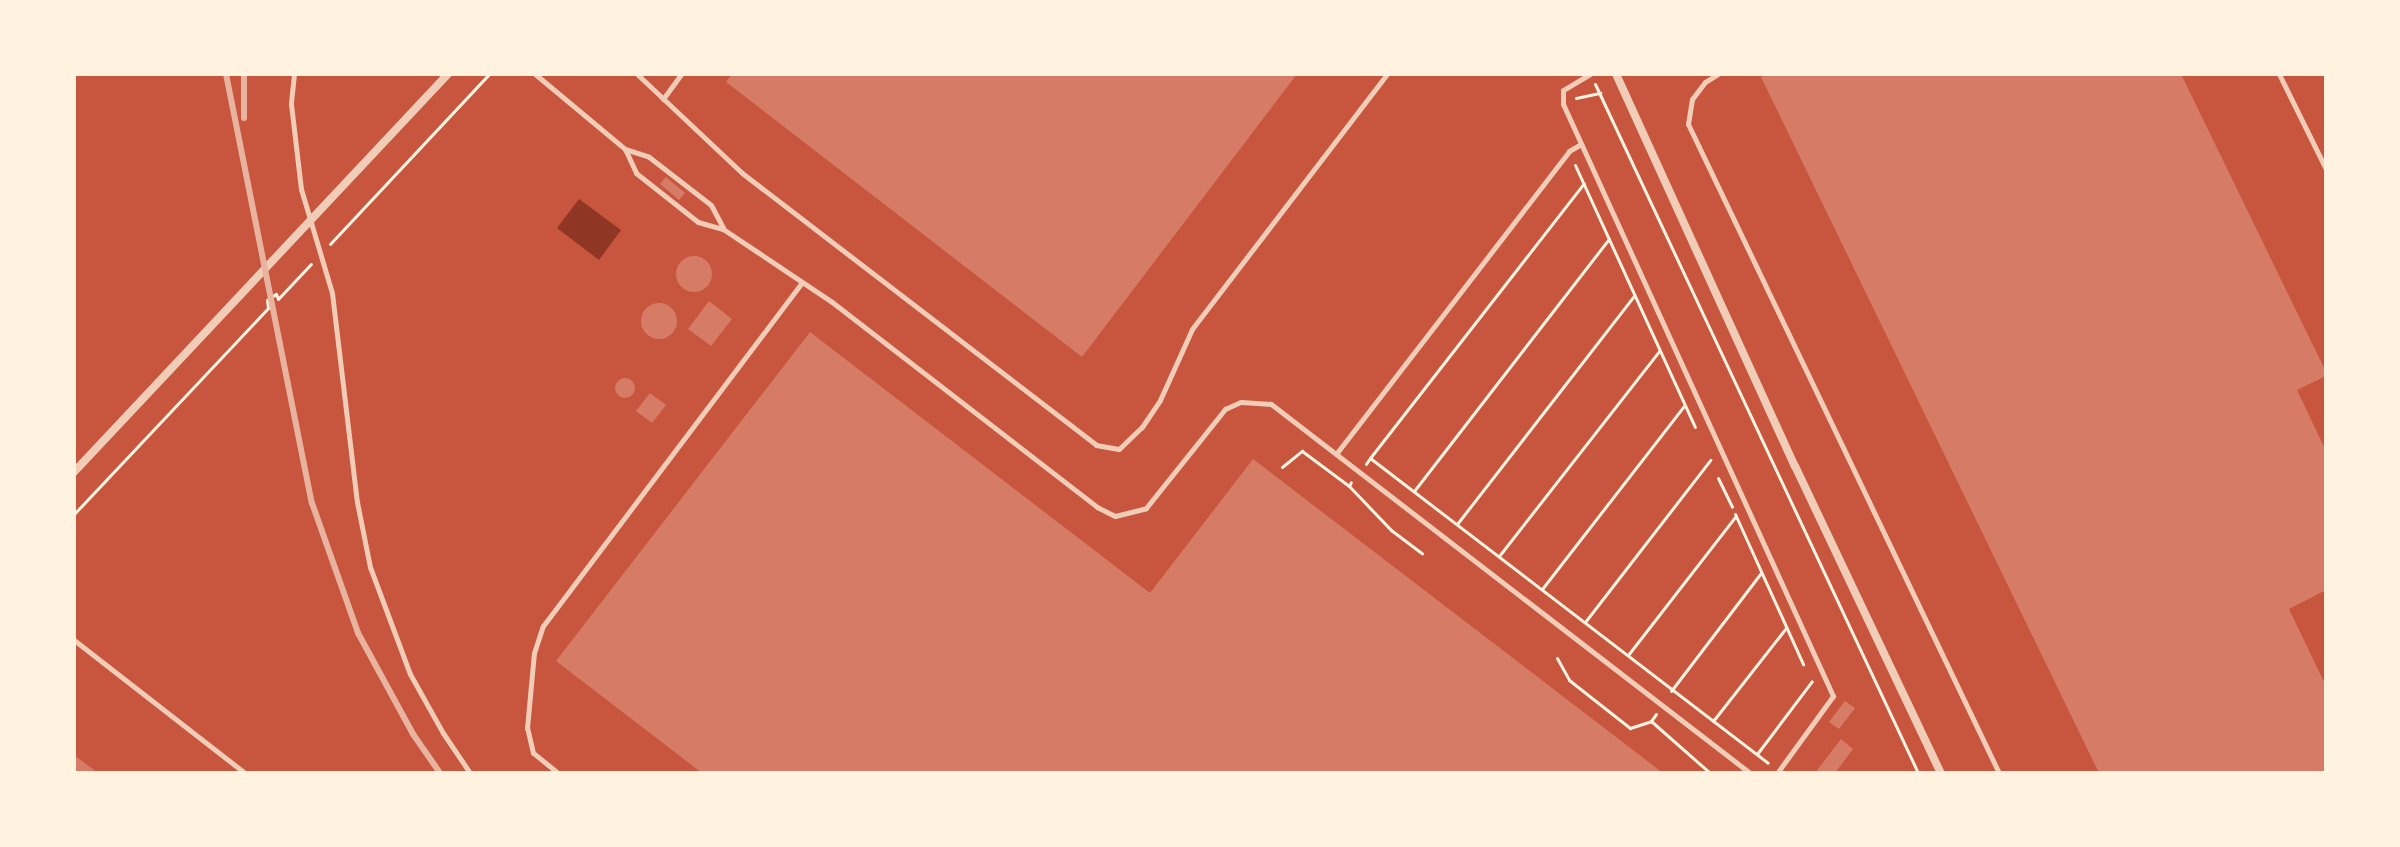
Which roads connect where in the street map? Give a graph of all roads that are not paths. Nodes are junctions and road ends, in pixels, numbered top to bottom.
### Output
1 (294, 74) edge
2 (448, 74) edge
3 (535, 74) edge
4 (637, 74) edge
5 (681, 74) edge
6 (1387, 74) edge
7 (1589, 74) edge
8 (1616, 74) edge
9 (1718, 74) edge
10 (2279, 74) edge
11 (663, 99) junction
12 (1581, 144) junction
13 (625, 149) junction
14 (2326, 169) edge
15 (723, 229) junction
16 (801, 284) junction
17 (1336, 454) junction
18 (74, 472) edge
19 (74, 640) edge
20 (245, 773) edge
21 (470, 773) edge
22 (558, 773) edge
23 (1750, 773) edge
24 (1777, 773) edge
25 (1941, 773) edge
26 (1999, 773) edge

1 - 21 lane
2 - 18 street
3 - 13 lane
4 - 11 lane
5 - 11 lane
6 - 11 lane
7 - 12 lane
8 - 25 street
9 - 26 lane
10 - 14 lane
12 - 17 lane
12 - 24 lane
13 - 15 lane
13 - 15 lane
15 - 16 lane
16 - 17 lane
16 - 22 lane
17 - 23 lane
19 - 20 lane

